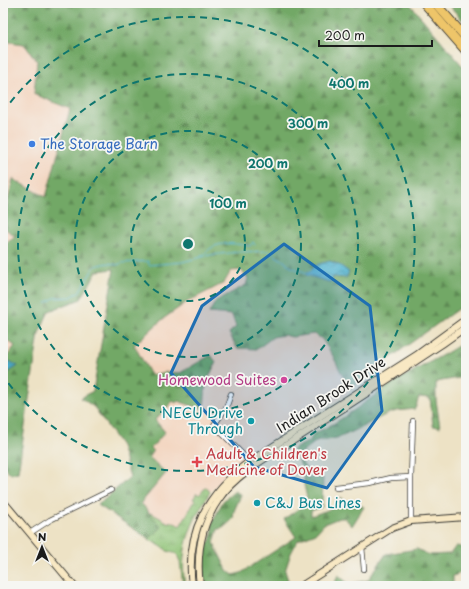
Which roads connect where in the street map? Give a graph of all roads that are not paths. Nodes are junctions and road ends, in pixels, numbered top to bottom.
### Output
1 (424, 3) edge
2 (435, 3) edge
3 (466, 38) edge
4 (466, 51) edge
5 (466, 319) edge
6 (466, 327) edge
7 (231, 394) dead end
8 (413, 421) dead end
9 (252, 464) junction
10 (411, 477) junction
11 (336, 487) dead end
12 (111, 490) dead end
13 (3, 501) edge
14 (466, 517) edge
15 (412, 521) junction
16 (30, 533) junction
17 (362, 547) junction
18 (364, 569) dead end
19 (74, 586) edge
20 (192, 586) edge
21 (200, 586) edge
22 (301, 586) edge

1 - 4 highway
2 - 3 highway
5 - 9 main road, Indian Brook Drive
6 - 9 main road, Indian Brook Drive
7 - 9 street
8 - 10 street
9 - 20 main road, Indian Brook Drive
9 - 21 main road, Indian Brook Drive
10 - 11 street
10 - 15 street
12 - 16 street
13 - 16 main road
14 - 15 main road
15 - 17 main road
16 - 19 main road
17 - 18 street
17 - 22 main road

